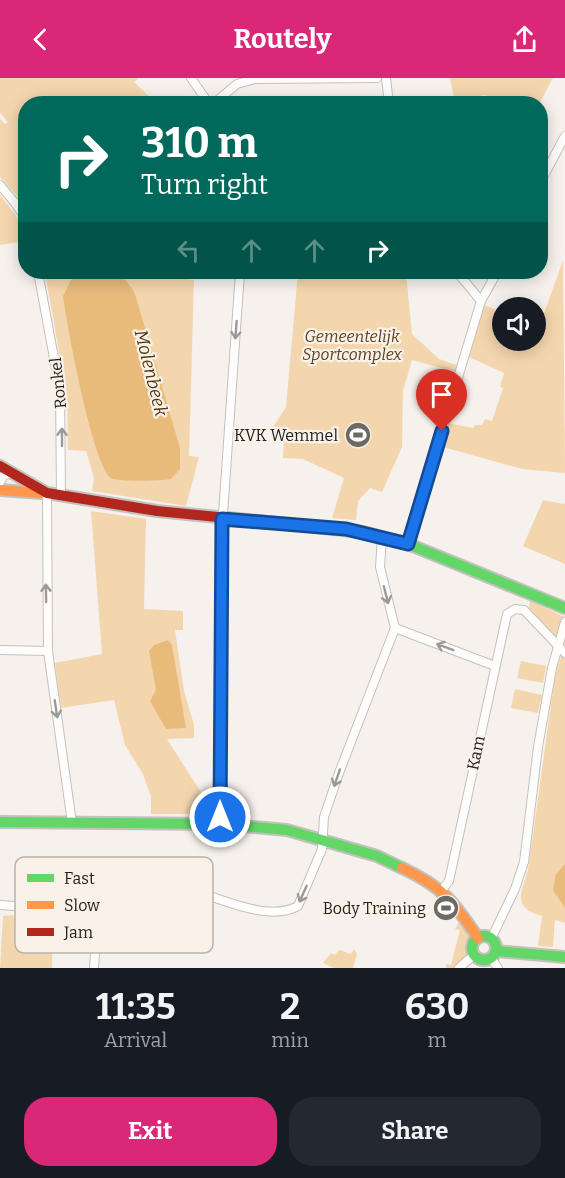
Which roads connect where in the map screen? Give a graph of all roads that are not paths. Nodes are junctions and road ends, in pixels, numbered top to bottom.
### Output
1 (191, 78) edge
2 (377, 78) edge
3 (386, 78) edge
4 (205, 96) edge
5 (221, 96) edge
6 (388, 96) edge
7 (565, 136) edge
8 (548, 168) edge
9 (0, 186) edge
10 (18, 207) edge
11 (39, 279) edge
12 (239, 279) edge
13 (463, 279) edge
14 (492, 279) edge
15 (481, 301) junction
16 (0, 466) edge
17 (14, 476) junction
18 (1, 487) edge
19 (18, 491) junction
20 (47, 494) junction
21 (61, 495) junction
22 (222, 519) junction
23 (382, 537) junction
24 (408, 544) junction
25 (565, 608) edge
26 (565, 622) edge
27 (395, 628) junction
28 (559, 646) junction
29 (0, 650) edge
30 (48, 651) junction
31 (565, 653) edge
32 (495, 666) junction
33 (0, 822) edge
34 (72, 823) junction
35 (219, 824) junction
36 (323, 839) junction
37 (442, 890) junction
38 (213, 899) edge
39 (0, 905) edge
40 (15, 905) edge
41 (478, 938) junction
42 (491, 939) junction
43 (94, 953) edge
44 (475, 954) junction
45 (493, 954) junction
46 (565, 957) edge
47 (94, 968) edge
48 (459, 968) edge
49 (498, 968) edge

1 - 4 street
2 - 5 street
3 - 6 street
7 - 8 street
9 - 10 street
21 -> 11 street, Ronkel
12 -> 22 street
13 - 15 street
14 - 15 street
15 - 24 street
16 - 17 street
17 - 18 street
17 - 19 street
17 - 20 street
18 - 19 street
19 - 20 street
20 - 21 street
30 -> 20 street
21 - 22 street
22 - 23 street
22 - 35 street
23 - 24 street
23 -> 27 street
24 - 25 street
26 - 28 street
32 -> 27 street
27 -> 36 street
28 - 31 street
28 - 32 street, Kam
28 - 42 street
29 - 30 street
30 -> 34 street
32 - 37 street, Kam
33 - 34 street
34 - 35 street
35 - 36 street
36 - 37 street
36 -> 38 street
37 - 41 street
39 - 40 street
41 - 42 street
41 - 44 street
42 - 45 street
43 - 47 street
44 - 45 street
44 - 48 street
45 - 46 street
45 - 49 street

